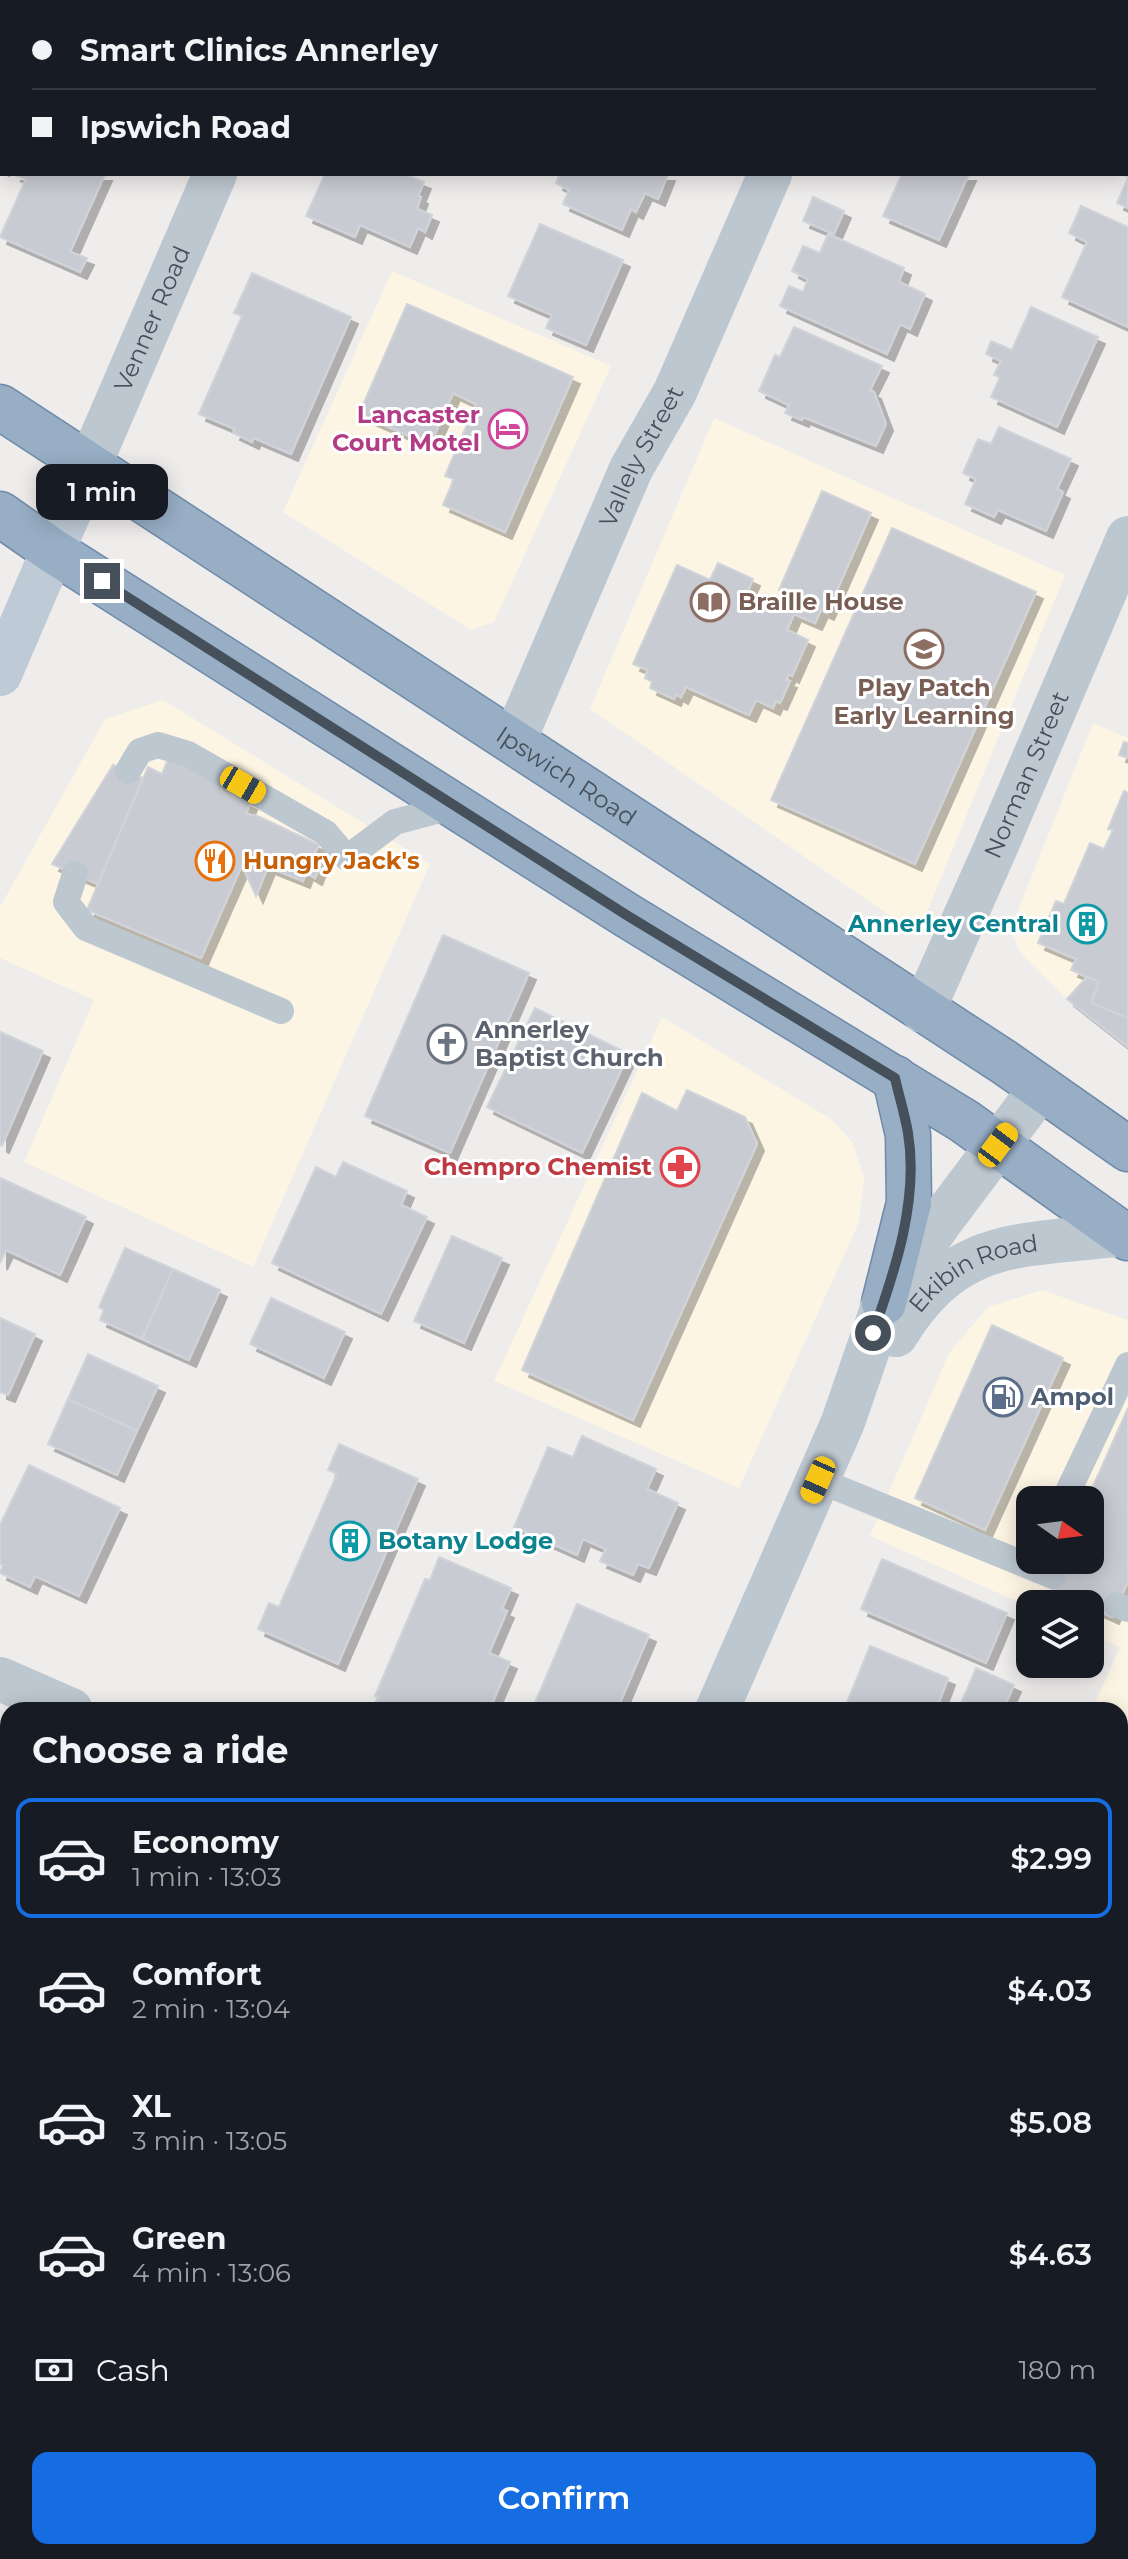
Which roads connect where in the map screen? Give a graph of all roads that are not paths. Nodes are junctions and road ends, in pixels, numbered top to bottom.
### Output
1 (214, 176) edge
2 (769, 176) edge
3 (0, 407) edge
4 (90, 464) junction
5 (0, 514) edge
6 (1128, 538) edge
7 (53, 551) junction
8 (0, 674) edge
9 (514, 741) junction
10 (128, 771) dead end
11 (455, 806) junction
12 (75, 874) dead end
13 (281, 1011) dead end
14 (923, 1011) junction
15 (895, 1078) junction
16 (1041, 1088) junction
17 (998, 1145) junction
18 (1128, 1149) edge
19 (1125, 1236) edge
20 (884, 1303) junction
21 (1128, 1365) edge
22 (843, 1422) junction
23 (818, 1480) junction
24 (1071, 1486) edge
25 (1016, 1558) edge
26 (0, 1679) edge
27 (53, 1702) edge
28 (721, 1702) edge

1 - 4 street, Venner Road
2 - 9 street, Vallely Street
3 - 4 highway, Ipswich Road
4 - 7 main road
4 - 9 highway, Ipswich Road
5 - 7 highway
6 - 14 street, Norman Street
7 - 8 main road
7 - 11 highway
9 - 14 highway, Ipswich Road
10 - 11 lane
11 - 15 highway
12 - 13 lane
14 - 16 highway, Ipswich Road
15 - 17 highway
15 - 20 highway
16 - 17 street, Ekibin Road
16 - 18 highway, Ipswich Road
17 - 19 highway
17 - 20 street, Ekibin Road
19 - 22 street, Ekibin Road
20 - 22 street, Ekibin Road
21 - 24 lane
22 - 23 street, Ekibin Road
23 - 25 lane
23 - 28 street, Ekibin Road
26 - 27 street

